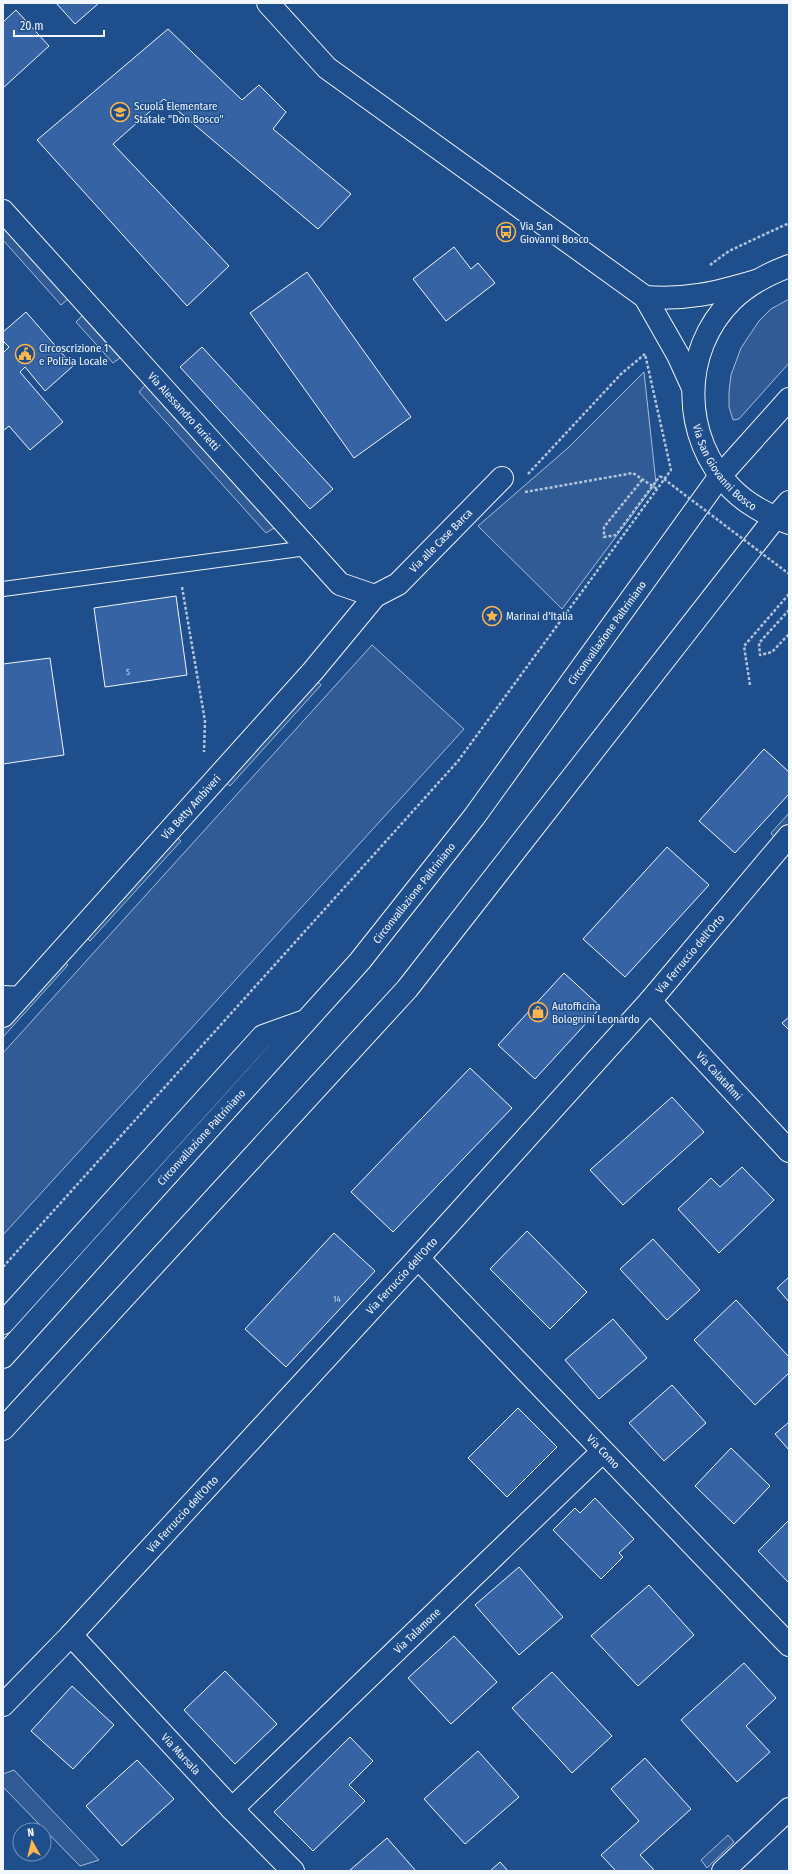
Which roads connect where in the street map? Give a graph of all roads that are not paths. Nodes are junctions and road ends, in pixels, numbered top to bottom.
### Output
1 (268, 3) edge
2 (3, 211) edge
3 (789, 266) edge
4 (757, 280) junction
5 (645, 297) junction
6 (693, 388) junction
7 (789, 399) edge
8 (720, 476) junction
9 (502, 478) dead end
10 (784, 514) edge
11 (307, 548) junction
12 (3, 589) edge
13 (376, 596) junction
14 (789, 836) edge
15 (13, 994) edge
16 (650, 1001) junction
17 (3, 1016) edge
18 (308, 1020) junction
19 (789, 1150) edge
20 (418, 1258) junction
21 (3, 1324) edge
22 (3, 1357) edge
23 (3, 1429) edge
24 (602, 1452) junction
25 (71, 1635) junction
26 (789, 1645) edge
27 (3, 1705) edge
28 (232, 1809) junction
29 (789, 1809) edge
30 (293, 1871) edge
31 (723, 1871) edge

1 - 5 main road, Via San Giovanni Bosco
2 - 11 main road, Via Alessandro Furietti
3 - 4 main road, Via San Giovanni Bosco
4 - 5 main road, Via San Giovanni Bosco
4 - 6 main road, Via San Giovanni Bosco
5 - 6 main road, Via San Giovanni Bosco
6 - 8 main road, Via San Giovanni Bosco
7 - 8 main road, Circonvallazione Paltriniano
8 - 10 main road, Via San Giovanni Bosco
8 - 18 main road, Circonvallazione Paltriniano
9 - 13 main road, Via alle Case Barca
10 - 23 main road
11 - 12 lane
11 - 13 main road, Via Alessandro Furietti
13 - 15 main road, Via Betty Ambiveri
14 - 16 main road, Via Ferruccio dell'Orto
15 - 17 main road, Via Betty Ambiveri
16 - 19 main road, Via Calatafimi
16 - 20 main road, Via Ferruccio dell'Orto
18 - 21 main road
18 - 22 main road, Circonvallazione Paltriniano
20 - 24 main road, Via Como
20 - 25 main road, Via Ferruccio dell'Orto
24 - 26 main road, Via Como
24 - 28 main road, Via Talamone
25 - 27 main road, Via Ferruccio dell'Orto
25 - 28 main road, Via Marsala
28 - 30 main road, Via Marsala
29 - 31 main road

